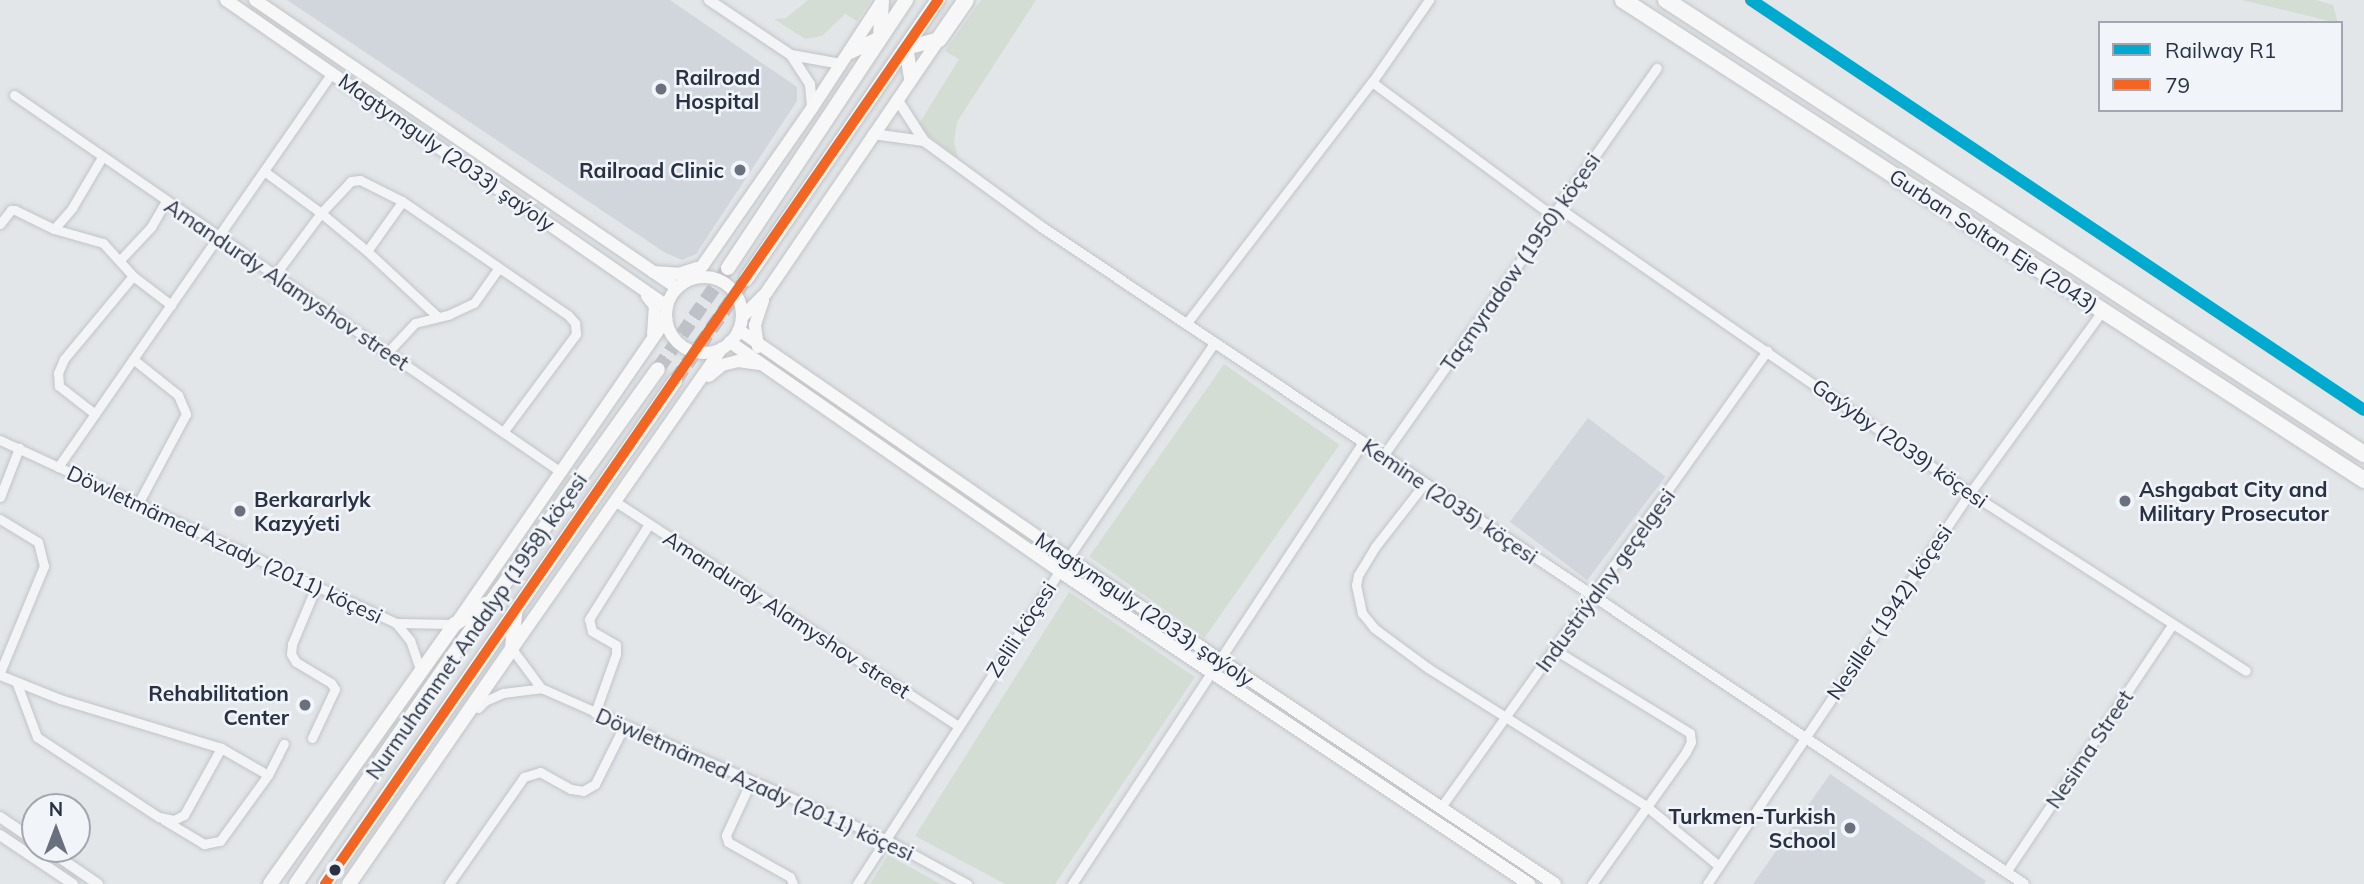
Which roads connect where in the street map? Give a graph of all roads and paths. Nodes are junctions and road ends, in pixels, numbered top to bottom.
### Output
1 (226, 0) edge
2 (709, 0) edge
3 (882, 0) edge
4 (906, 0) edge
5 (938, 0) edge
6 (966, 0) edge
7 (1429, 0) edge
8 (1665, 0) edge
9 (259, 1) edge
10 (1623, 1) edge
11 (250, 17) junction
12 (880, 38) junction
13 (939, 39) junction
14 (906, 48) junction
15 (791, 55) junction
16 (846, 58) junction
17 (1657, 68) dead end
18 (332, 73) junction
19 (911, 78) junction
20 (1372, 82) junction
21 (14, 95) dead end
22 (897, 99) junction
23 (812, 108) junction
24 (873, 134) junction
25 (923, 141) junction
26 (103, 157) junction
27 (264, 171) junction
28 (166, 201) junction
29 (402, 202) junction
30 (1556, 212) junction
31 (321, 214) junction
32 (0, 224) edge
33 (54, 229) junction
34 (218, 237) junction
35 (367, 251) junction
36 (121, 260) junction
37 (703, 265) junction
38 (728, 268) tunnel mouth
39 (498, 269) junction
40 (649, 271) junction
41 (133, 276) junction
42 (274, 276) junction
43 (746, 279) tunnel mouth
44 (636, 282) junction
45 (682, 284) junction
46 (766, 293) junction
47 (171, 305) junction
48 (2102, 311) junction
49 (666, 312) junction
50 (437, 316) junction
51 (740, 323) junction
52 (1186, 324) junction
53 (652, 342) junction
54 (1214, 344) junction
55 (726, 346) junction
56 (758, 347) junction
57 (1768, 351) junction
58 (387, 353) junction
59 (133, 359) junction
60 (764, 365) junction
61 (658, 369) tunnel mouth
62 (675, 381) tunnel mouth
63 (700, 382) junction
64 (94, 414) junction
65 (504, 431) junction
66 (0, 440) edge
67 (1363, 442) junction
68 (19, 448) junction
69 (2364, 454) edge
70 (1383, 456) junction
71 (58, 467) junction
72 (561, 472) junction
73 (2364, 481) edge
74 (1424, 484) junction
75 (1970, 493) junction
76 (0, 498) edge
77 (616, 502) junction
78 (138, 505) junction
79 (0, 519) edge
80 (649, 524) junction
81 (1068, 558) junction
82 (1059, 570) junction
83 (316, 587) junction
84 (1593, 597) junction
85 (495, 598) junction
86 (515, 610) junction
87 (396, 623) junction
88 (455, 624) junction
89 (2172, 625) junction
90 (512, 649) junction
91 (1555, 650) junction
92 (1222, 660) junction
93 (2246, 671) dead end
94 (421, 672) junction
95 (0, 674) edge
96 (1213, 674) junction
97 (17, 684) junction
98 (541, 688) junction
99 (595, 713) junction
100 (1507, 717) junction
101 (624, 726) junction
102 (958, 726) junction
103 (400, 733) junction
104 (312, 738) dead end
105 (1804, 739) junction
106 (446, 742) junction
107 (284, 744) dead end
108 (221, 748) junction
109 (413, 754) junction
110 (268, 775) junction
111 (751, 781) junction
112 (1646, 806) junction
113 (1441, 807) junction
114 (0, 817) edge
115 (159, 817) junction
116 (21, 831) edge
117 (0, 835) edge
118 (886, 839) junction
119 (67, 863) edge
120 (1719, 866) junction
121 (2006, 872) junction
122 (73, 884) edge
123 (98, 884) edge
124 (270, 884) edge
125 (296, 884) edge
126 (325, 884) edge
127 (349, 884) edge
128 (449, 884) edge
129 (793, 884) edge
130 (857, 884) edge
131 (967, 884) edge
132 (1072, 884) edge
133 (1529, 884) edge
134 (1555, 884) edge
135 (1592, 884) edge
136 (1707, 884) edge
137 (2024, 884) edge

1 - 11 main road, Magtymguly (2033) şaýoly
2 - 15 street
3 - 12 main road
3 - 16 main road
4 - 12 main road
5 - 14 main road
6 - 13 highway
7 - 20 street
8 - 69 highway, Gurban Soltan Eje (2043)
9 - 11 street
9 - 40 main road, Magtymguly (2033) şaýoly
10 - 48 highway, Gurban Soltan Eje (2043)
11 - 18 main road, Magtymguly (2033) şaýoly
12 - 16 main road
12 - 38 main road
13 - 14 main road
13 - 19 main road
14 - 19 main road
14 - 43 main road
15 - 16 street
15 - 23 street
16 - 23 main road
17 - 30 street, Taçmyradow (1950) köçesi
18 - 27 street
18 - 44 main road, Magtymguly (2033) şaýoly
19 - 22 main road
20 - 30 street, Gaýyby (2039) köçesi
20 - 52 street
21 - 26 street, Amandurdy Alamyshov street
22 - 24 main road
22 - 25 street
23 - 37 main road
24 - 25 street, Kemine (2035) köçesi
24 - 46 main road
25 - 52 street, Kemine (2035) köçesi
26 - 28 street, Amandurdy Alamyshov street
26 - 33 street
27 - 31 street
27 - 34 street
28 - 34 street, Amandurdy Alamyshov street
28 - 36 street
29 - 31 street
29 - 35 street
29 - 39 street
30 - 57 street, Gaýyby (2039) köçesi
30 - 70 street, Taçmyradow (1950) köçesi
31 - 35 street
31 - 42 street
32 - 33 street
33 - 36 street
34 - 42 street, Amandurdy Alamyshov street
34 - 47 street
35 - 50 street
36 - 41 street
37 - 40 main road
37 - 45 main road
39 - 50 street
39 - 65 street
40 - 45 main road, Magtymguly (2033) şaýoly
41 - 47 street
41 - 64 street
42 - 58 street, Amandurdy Alamyshov street
44 - 49 main road, Magtymguly (2033) şaýoly
44 - 53 main road
45 - 49 main road
45 - 51 main road
46 - 51 main road
46 - 56 main road
47 - 59 street
48 - 73 highway, Gurban Soltan Eje (2043)
48 - 75 street, Nesiller (1942) köçesi
49 - 53 main road
49 - 55 main road
50 - 58 street
51 - 55 main road
51 - 56 main road, Magtymguly (2033) şaýoly
52 - 54 street, Kemine (2035) köçesi
53 - 72 main road
54 - 67 street, Kemine (2035) köçesi
54 - 81 street, Zelili köçesi
55 - 60 main road, Magtymguly (2033) şaýoly
55 - 63 main road
56 - 81 main road, Magtymguly (2033) şaýoly
57 - 75 street, Gaýyby (2039) köçesi
57 - 84 street, Industriýalny geçelgesi
58 - 65 street, Amandurdy Alamyshov street
59 - 64 street
59 - 78 street
60 - 63 main road
60 - 82 main road, Magtymguly (2033) şaýoly
61 - 85 main road, Nurmuhammet Andalyp (1958) köçesi
62 - 86 main road, Nurmuhammet Andalyp (1958) köçesi
63 - 77 main road
64 - 71 street
65 - 72 street, Amandurdy Alamyshov street
66 - 68 street, Döwletmämed Azady (2011) köçesi
67 - 70 street, Kemine (2035) köçesi
67 - 92 street
68 - 71 street, Döwletmämed Azady (2011) köçesi
68 - 76 street
70 - 74 street, Kemine (2035) köçesi
71 - 78 street, Döwletmämed Azady (2011) köçesi
72 - 88 main road
74 - 84 street, Kemine (2035) köçesi
74 - 100 street
75 - 89 street, Gaýyby (2039) köçesi
75 - 105 street, Nesiller (1942) köçesi
77 - 80 street, Amandurdy Alamyshov street
77 - 90 main road
78 - 83 street, Döwletmämed Azady (2011) köçesi
79 - 95 street
80 - 99 street
80 - 102 street, Amandurdy Alamyshov street
81 - 82 street, Zelili köçesi
81 - 92 main road, Magtymguly (2033) şaýoly
82 - 96 main road, Magtymguly (2033) şaýoly
82 - 102 street, Zelili köçesi
83 - 87 street, Döwletmämed Azady (2011) köçesi
83 - 104 street
84 - 91 street, Industriýalny geçelgesi
84 - 105 street, Kemine (2035) köçesi
85 - 88 main road
85 - 103 main road, Nurmuhammet Andalyp (1958) köçesi
86 - 90 main road
86 - 109 main road, Nurmuhammet Andalyp (1958) köçesi
87 - 88 street, Döwletmämed Azady (2011) köçesi
87 - 94 street, Nurmuhammet Andalyp (1958) köçesi
88 - 94 main road
89 - 93 street, Gaýyby (2039) köçesi
89 - 121 street, Nesima Street
90 - 98 street, Döwletmämed Azady (2011) köçesi
90 - 106 main road
91 - 100 street, Industriýalny geçelgesi
91 - 112 street
92 - 96 street
92 - 113 main road, Magtymguly (2033) şaýoly
94 - 103 main road
94 - 124 main road
95 - 97 street
96 - 132 street
96 - 133 main road, Magtymguly (2033) şaýoly
97 - 108 street
97 - 115 street
98 - 99 street, Döwletmämed Azady (2011) köçesi
98 - 106 street
99 - 101 street, Döwletmämed Azady (2011) köçesi
100 - 112 street
100 - 113 street, Industriýalny geçelgesi
101 - 111 street, Döwletmämed Azady (2011) köçesi
101 - 128 street
102 - 118 street, Zelili köçesi
103 - 125 main road, Nurmuhammet Andalyp (1958) köçesi
105 - 120 street, Nesiller (1942) köçesi
105 - 121 street, Kemine (2035) köçesi
106 - 109 main road
106 - 127 main road
107 - 110 street
108 - 110 street
108 - 115 street
109 - 126 main road, Nurmuhammet Andalyp (1958) köçesi
110 - 115 street
111 - 118 street, Döwletmämed Azady (2011) köçesi
111 - 129 street
112 - 120 street
112 - 135 street
113 - 134 main road, Magtymguly (2033) şaýoly
114 - 116 street
117 - 122 street
118 - 130 street, Zelili köçesi
118 - 131 street, Döwletmämed Azady (2011) köçesi
119 - 123 street
120 - 136 street, Nesiller (1942) köçesi
121 - 137 street, Kemine (2035) köçesi

